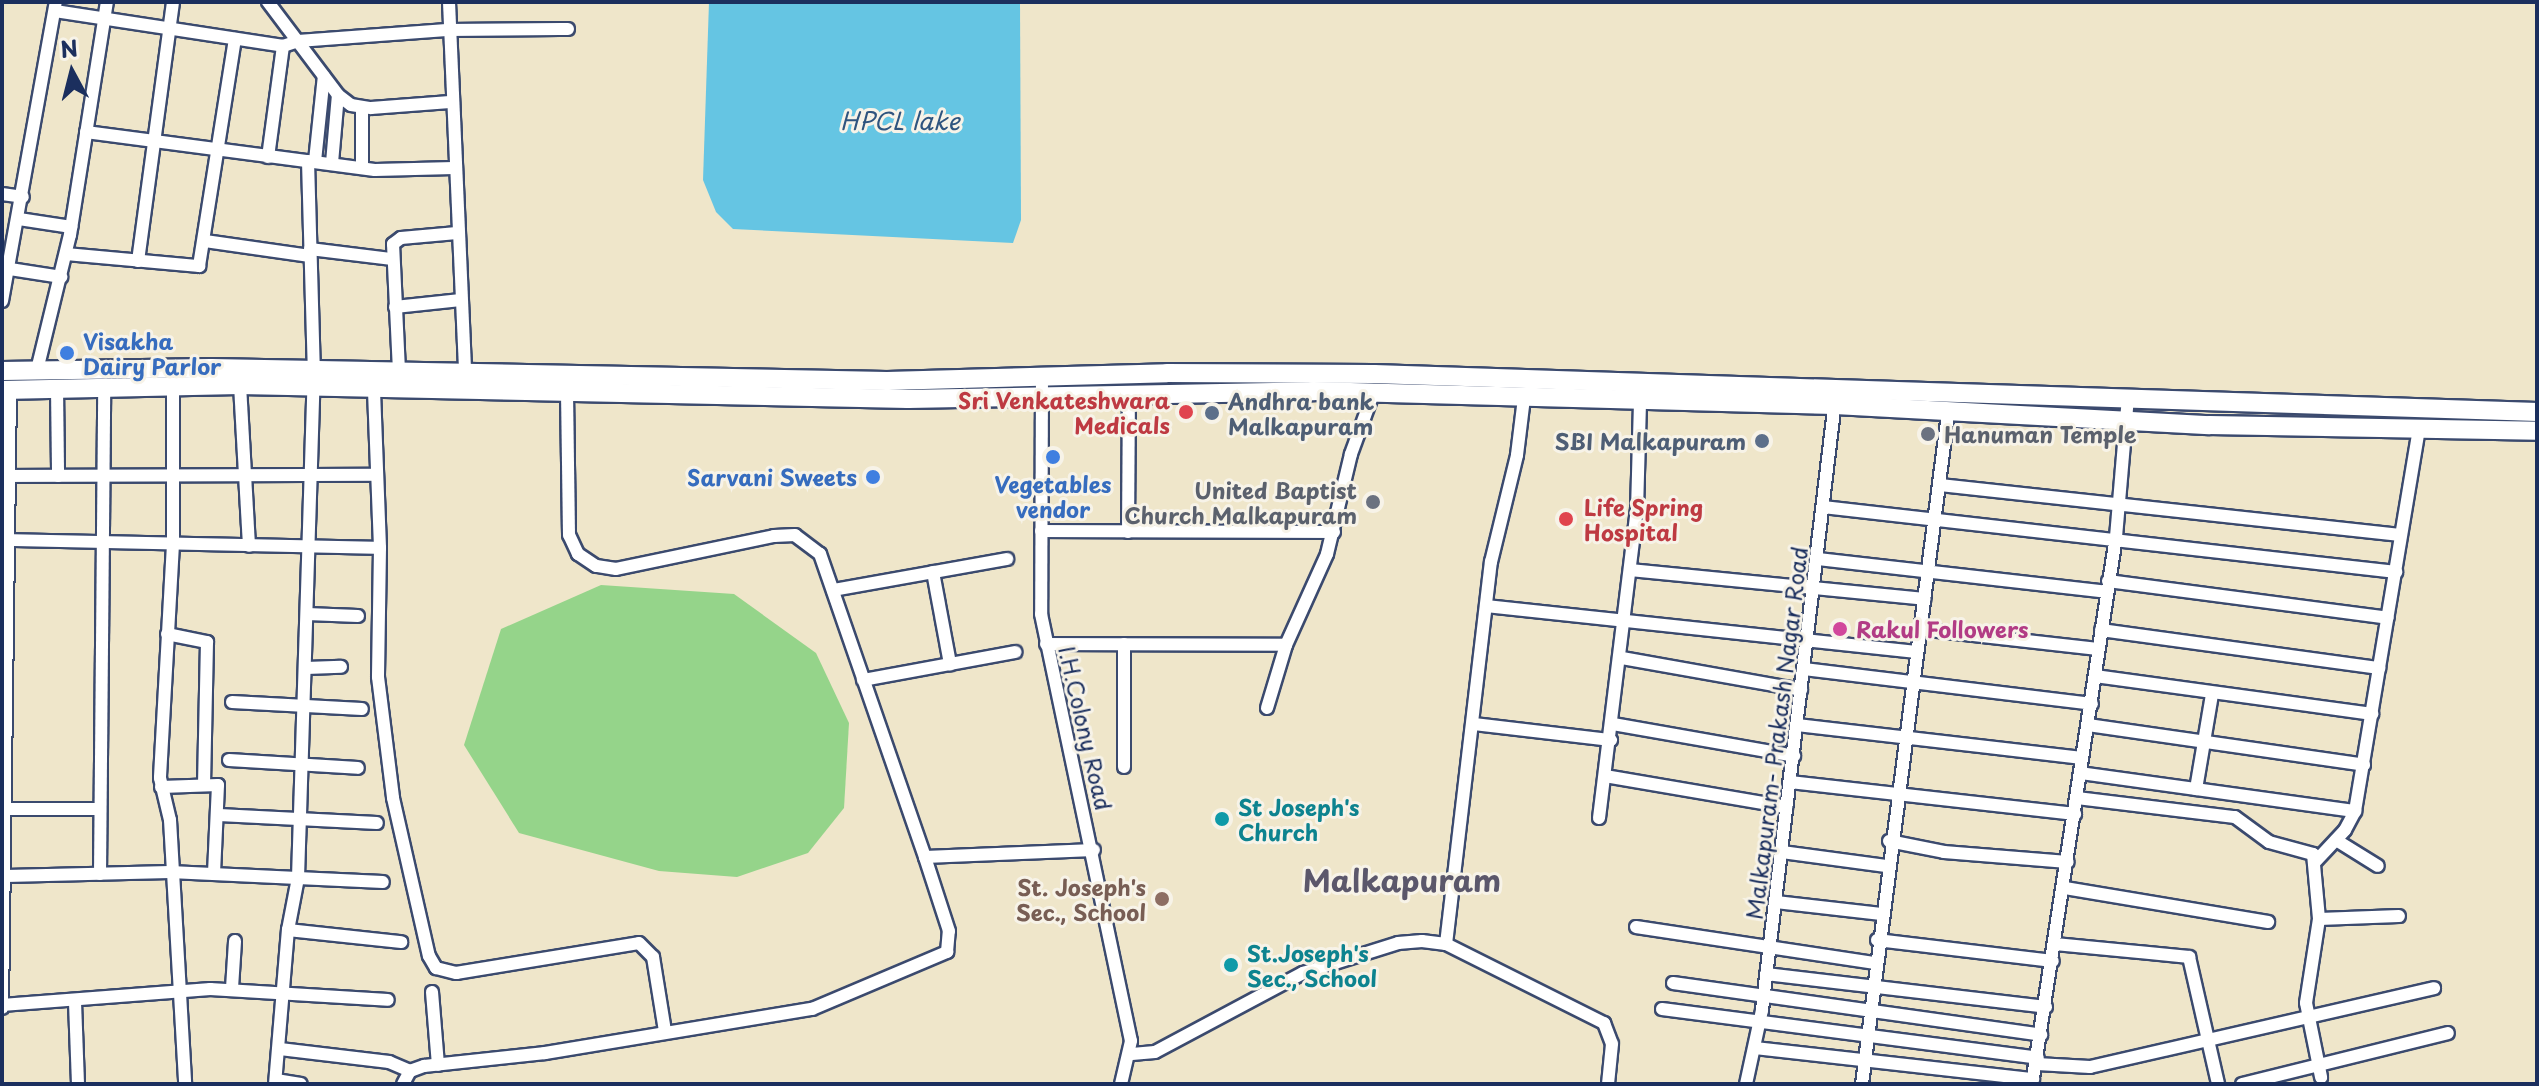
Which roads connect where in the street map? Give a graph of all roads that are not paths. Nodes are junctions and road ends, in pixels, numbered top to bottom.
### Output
1 (107, 2) edge
2 (173, 2) edge
3 (268, 2) edge
4 (449, 2) edge
5 (56, 7) edge
6 (105, 19) junction
7 (169, 29) junction
8 (568, 29) dead end
9 (447, 30) junction
10 (235, 39) junction
11 (298, 41) junction
12 (283, 46) junction
13 (324, 76) junction
14 (338, 95) junction
15 (450, 102) junction
16 (362, 108) junction
17 (86, 132) junction
18 (154, 142) junction
19 (218, 150) junction
20 (268, 157) junction
21 (312, 161) junction
22 (332, 163) junction
23 (362, 168) junction
24 (454, 168) junction
25 (2, 194) edge
26 (23, 197) junction
27 (19, 219) junction
28 (71, 227) junction
29 (457, 233) junction
30 (205, 241) junction
31 (310, 252) junction
32 (66, 254) junction
33 (392, 259) junction
34 (138, 261) junction
35 (10, 269) junction
36 (61, 277) junction
37 (461, 300) junction
38 (2, 301) edge
39 (395, 307) junction
40 (37, 370) junction
41 (399, 371) junction
42 (465, 372) junction
43 (568, 373) junction
44 (1208, 373) junction
45 (1042, 375) junction
46 (313, 379) junction
47 (6, 381) edge
48 (173, 385) junction
49 (240, 385) junction
50 (1837, 386) junction
51 (104, 387) junction
52 (57, 388) junction
53 (374, 391) junction
54 (567, 394) junction
55 (1129, 394) junction
56 (1207, 394) junction
57 (1373, 394) junction
58 (1042, 395) junction
59 (2128, 397) junction
60 (1524, 398) junction
61 (1640, 401) junction
62 (1835, 405) junction
63 (2537, 412) edge
64 (1948, 414) junction
65 (2127, 420) junction
66 (2419, 429) junction
67 (2537, 431) edge
68 (311, 474) junction
69 (242, 475) junction
70 (377, 475) junction
71 (5, 476) edge
72 (58, 476) junction
73 (106, 476) junction
74 (172, 476) junction
75 (1940, 485) junction
76 (1823, 507) junction
77 (2119, 508) junction
78 (1938, 517) junction
79 (1041, 531) junction
80 (1128, 532) junction
81 (1334, 532) junction
82 (2400, 535) junction
83 (2116, 537) junction
84 (8, 540) junction
85 (103, 542) junction
86 (173, 544) junction
87 (311, 544) junction
88 (249, 546) junction
89 (380, 548) junction
90 (1007, 559) dead end
91 (1818, 559) junction
92 (1630, 570) junction
93 (933, 572) junction
94 (2396, 572) junction
95 (1929, 574) junction
96 (1814, 585) junction
97 (2107, 586) junction
98 (833, 590) junction
99 (1925, 599) junction
100 (1486, 606) junction
101 (307, 614) junction
102 (358, 616) dead end
103 (2388, 618) junction
104 (1625, 619) junction
105 (4, 623) edge
106 (1920, 629) junction
107 (2101, 630) junction
108 (167, 634) junction
109 (1808, 642) junction
110 (1046, 644) junction
111 (1124, 644) junction
112 (1286, 645) junction
113 (2098, 649) junction
114 (1015, 652) dead end
115 (1917, 652) junction
116 (1622, 658) junction
117 (950, 664) junction
118 (341, 667) dead end
119 (306, 668) junction
120 (2379, 668) junction
121 (1804, 669) junction
122 (2095, 676) junction
123 (1913, 679) junction
124 (863, 680) junction
125 (1801, 690) junction
126 (2212, 694) junction
127 (4, 696) edge
128 (232, 702) dead end
129 (2092, 704) junction
130 (304, 708) junction
131 (1267, 708) dead end
132 (362, 709) dead end
133 (2372, 714) junction
134 (1474, 724) junction
135 (1613, 724) junction
136 (1797, 725) junction
137 (2088, 725) junction
138 (1905, 735) junction
139 (2206, 739) junction
140 (1611, 740) junction
141 (1794, 756) junction
142 (2082, 758) junction
143 (229, 760) dead end
144 (302, 762) junction
145 (2364, 765) junction
146 (1124, 767) dead end
147 (358, 768) dead end
148 (2080, 773) junction
149 (1605, 776) junction
150 (1790, 782) junction
151 (204, 784) junction
152 (161, 787) junction
153 (2196, 789) junction
154 (1896, 797) junction
155 (2077, 798) junction
156 (1786, 807) junction
157 (6, 809) junction
158 (100, 809) junction
159 (2355, 811) junction
160 (2075, 814) junction
161 (219, 815) junction
162 (300, 817) junction
163 (1599, 818) dead end
164 (377, 823) dead end
165 (4, 838) edge
166 (1889, 841) junction
167 (2341, 843) junction
168 (1094, 850) junction
169 (1782, 852) junction
170 (925, 857) junction
171 (2068, 862) junction
172 (1886, 866) junction
173 (2378, 866) dead end
174 (2316, 868) junction
175 (170, 872) junction
176 (100, 874) junction
177 (214, 874) junction
178 (6, 876) junction
179 (298, 878) junction
180 (383, 882) dead end
181 (2065, 888) junction
182 (1776, 902) junction
183 (1881, 914) junction
184 (2399, 916) dead end
185 (2319, 919) junction
186 (2268, 922) dead end
187 (1636, 927) dead end
188 (288, 930) junction
189 (1877, 940) junction
190 (235, 941) dead end
191 (401, 942) dead end
192 (1446, 944) junction
193 (2055, 944) junction
194 (1769, 948) junction
195 (2053, 961) junction
196 (1875, 963) junction
197 (1766, 974) junction
198 (1673, 983) dead end
199 (3, 985) edge
200 (1873, 986) junction
201 (232, 988) junction
202 (2434, 988) dead end
203 (177, 990) junction
204 (282, 992) junction
205 (432, 992) dead end
206 (388, 1000) dead end
207 (1763, 1000) junction
208 (75, 1002) junction
209 (2, 1006) edge
210 (2046, 1007) junction
211 (1662, 1009) dead end
212 (1871, 1010) junction
213 (2309, 1018) junction
214 (1760, 1021) junction
215 (665, 1031) junction
216 (2448, 1033) dead end
217 (1869, 1035) junction
218 (2041, 1035) junction
219 (2209, 1042) junction
220 (1755, 1048) junction
221 (280, 1049) junction
222 (1132, 1054) junction
223 (1864, 1058) junction
224 (2037, 1061) junction
225 (438, 1065) junction
226 (410, 1071) junction
227 (2320, 1071) junction
228 (276, 1082) edge
229 (2032, 1082) edge
230 (78, 1084) edge
231 (185, 1084) edge
232 (301, 1084) edge
233 (403, 1084) edge
234 (1121, 1084) edge
235 (1608, 1084) edge
236 (1746, 1084) edge
237 (1862, 1084) edge
238 (1871, 1084) edge
239 (2218, 1084) edge
240 (2242, 1084) edge

1 - 6 street
2 - 7 street
3 - 11 street
4 - 9 street
5 - 6 street
5 - 26 street
6 - 7 street
6 - 17 street
7 - 10 street
7 - 18 street
8 - 9 street
9 - 11 street
9 - 15 street
10 - 12 street
10 - 19 street
11 - 12 street
11 - 13 street
12 - 20 street
13 - 14 street
13 - 21 street
14 - 16 street
14 - 22 street
15 - 16 street
15 - 24 street
16 - 23 street
17 - 18 street
17 - 28 street
18 - 19 street
18 - 34 street
19 - 20 street
19 - 30 street
20 - 21 street
21 - 22 street
21 - 31 street
22 - 23 street
23 - 24 street
24 - 29 street
25 - 26 street
26 - 27 street
27 - 28 street
27 - 35 street
28 - 32 street
29 - 33 street
29 - 37 street
30 - 31 street
30 - 34 street
31 - 33 street
31 - 46 street
32 - 34 street
32 - 36 street
33 - 39 street
35 - 36 street
35 - 38 street
36 - 40 street
37 - 39 street
37 - 42 street
39 - 41 street
40 - 46 main road
40 - 47 main road
41 - 42 main road
41 - 46 main road
42 - 43 main road
43 - 45 main road
43 - 54 street
44 - 45 main road
44 - 50 main road
44 - 56 main road
45 - 58 street, I.H.Colony Road
46 - 49 main road
46 - 53 main road
46 - 68 street
47 - 52 main road
47 - 71 street
48 - 49 main road
48 - 51 main road
48 - 74 street
49 - 69 street
50 - 59 main road
50 - 62 street, Malkapuram- Prakash Nagar Road
51 - 52 main road
51 - 73 street
52 - 72 street
53 - 54 main road
53 - 70 street
54 - 58 main road
54 - 98 street
55 - 56 main road
55 - 58 main road
55 - 80 street
56 - 57 main road
57 - 60 main road
57 - 81 street
58 - 79 street, I.H.Colony Road
59 - 63 main road
59 - 65 street
60 - 61 main road
60 - 100 street
61 - 62 main road
61 - 92 street
62 - 64 main road
62 - 76 street, Malkapuram- Prakash Nagar Road
64 - 65 main road
64 - 75 street
65 - 66 main road
65 - 77 street
66 - 67 main road
66 - 82 street
68 - 69 street
68 - 70 street
68 - 87 street
69 - 74 street
69 - 88 street
70 - 89 street
71 - 72 street
71 - 84 street
72 - 73 street
73 - 74 street
73 - 85 street
74 - 86 street
75 - 77 street
75 - 78 street
76 - 78 street
76 - 91 street, Malkapuram- Prakash Nagar Road
77 - 82 street
77 - 83 street
78 - 83 street
78 - 95 street
79 - 80 street
79 - 110 street, I.H.Colony Road
80 - 81 street
81 - 112 street
82 - 94 street
83 - 94 street
83 - 97 street
84 - 85 street
84 - 105 street
85 - 86 street
85 - 158 street
86 - 88 street
86 - 108 street
87 - 88 street
87 - 89 street
87 - 101 street
89 - 215 street
90 - 93 street
91 - 95 street
91 - 96 street, Malkapuram- Prakash Nagar Road
92 - 96 street
92 - 104 street
93 - 98 street
93 - 117 street
94 - 103 street
95 - 97 street
95 - 99 street
96 - 99 street
96 - 109 street, Malkapuram- Prakash Nagar Road
97 - 103 street
97 - 107 street
98 - 124 street
99 - 106 street
100 - 104 street
100 - 134 street
101 - 102 street
101 - 119 street
103 - 120 street
104 - 109 street
104 - 116 street
105 - 127 street
106 - 113 street
106 - 115 street
107 - 113 street
107 - 120 street
108 - 151 street
108 - 152 street
109 - 115 street
109 - 121 street, Malkapuram- Prakash Nagar Road
110 - 111 street
110 - 168 street, I.H.Colony Road
111 - 112 street
111 - 146 street
112 - 131 street
113 - 122 street
114 - 117 street
115 - 123 street
116 - 125 street
116 - 135 street
117 - 124 street
118 - 119 street
119 - 130 street
120 - 133 street
121 - 123 street
121 - 125 street, Malkapuram- Prakash Nagar Road
122 - 126 street
122 - 129 street
123 - 129 street
123 - 138 street
124 - 170 street
125 - 136 street, Malkapuram- Prakash Nagar Road
126 - 133 street
126 - 139 street
127 - 157 street
128 - 130 street
129 - 137 street
130 - 132 street
130 - 144 street
133 - 145 street
134 - 140 street
134 - 192 street
135 - 140 street
135 - 141 street
136 - 138 street
136 - 141 street, Malkapuram- Prakash Nagar Road
137 - 139 street
137 - 142 street
138 - 142 street
138 - 154 street
139 - 145 street
139 - 153 street
140 - 149 street
141 - 150 street, Malkapuram- Prakash Nagar Road
142 - 148 street
143 - 144 street
144 - 147 street
144 - 162 street
145 - 159 street
148 - 153 street
148 - 155 street
149 - 156 street
149 - 163 street
150 - 154 street
150 - 156 street, Malkapuram- Prakash Nagar Road
151 - 152 street
151 - 161 street
152 - 175 street
153 - 159 street
154 - 160 street
154 - 166 street
155 - 160 street
155 - 174 street
156 - 169 street, Malkapuram- Prakash Nagar Road
157 - 158 street
157 - 165 street
158 - 176 street
159 - 167 street
160 - 171 street
161 - 162 street
161 - 177 street
162 - 164 street
162 - 179 street
165 - 178 street
166 - 171 street
166 - 172 street
167 - 173 street
167 - 174 street
168 - 170 street
168 - 222 street, I.H.Colony Road
169 - 172 street
169 - 182 street, Malkapuram- Prakash Nagar Road
170 - 215 street
171 - 181 street
172 - 183 street
174 - 185 street
175 - 176 street
175 - 177 street
175 - 203 street
176 - 178 street
177 - 179 street
178 - 199 street
179 - 180 street
179 - 188 street
181 - 186 street
181 - 193 street
182 - 183 street
182 - 194 street, Malkapuram- Prakash Nagar Road
183 - 189 street
184 - 185 street
185 - 213 street
187 - 194 street
188 - 191 street
188 - 204 street
189 - 195 street
189 - 196 street
190 - 201 street
192 - 222 street
192 - 235 street
193 - 195 street
193 - 219 street
194 - 196 street
194 - 197 street, Malkapuram- Prakash Nagar Road
195 - 210 street
196 - 200 street
197 - 200 street
197 - 207 street, Malkapuram- Prakash Nagar Road
198 - 207 street
199 - 209 street
200 - 210 street
200 - 212 street
201 - 203 street
201 - 204 street
202 - 213 street
203 - 208 street
203 - 231 street
204 - 206 street
204 - 221 street
205 - 225 street
207 - 212 street
207 - 214 street, Malkapuram- Prakash Nagar Road
208 - 209 street
208 - 230 street
210 - 218 street
211 - 214 street
212 - 217 street
212 - 218 street
213 - 219 street
213 - 227 street
214 - 217 street
214 - 220 street, Malkapuram- Prakash Nagar Road
215 - 225 street
216 - 227 street
217 - 223 street
217 - 224 street
218 - 224 street
219 - 224 street
219 - 239 street
220 - 223 street
220 - 236 street, Malkapuram- Prakash Nagar Road
221 - 226 street
221 - 228 street
222 - 234 street
223 - 229 street
223 - 237 street
224 - 229 street
225 - 226 street
226 - 233 street
227 - 240 street
228 - 232 street
237 - 238 street

